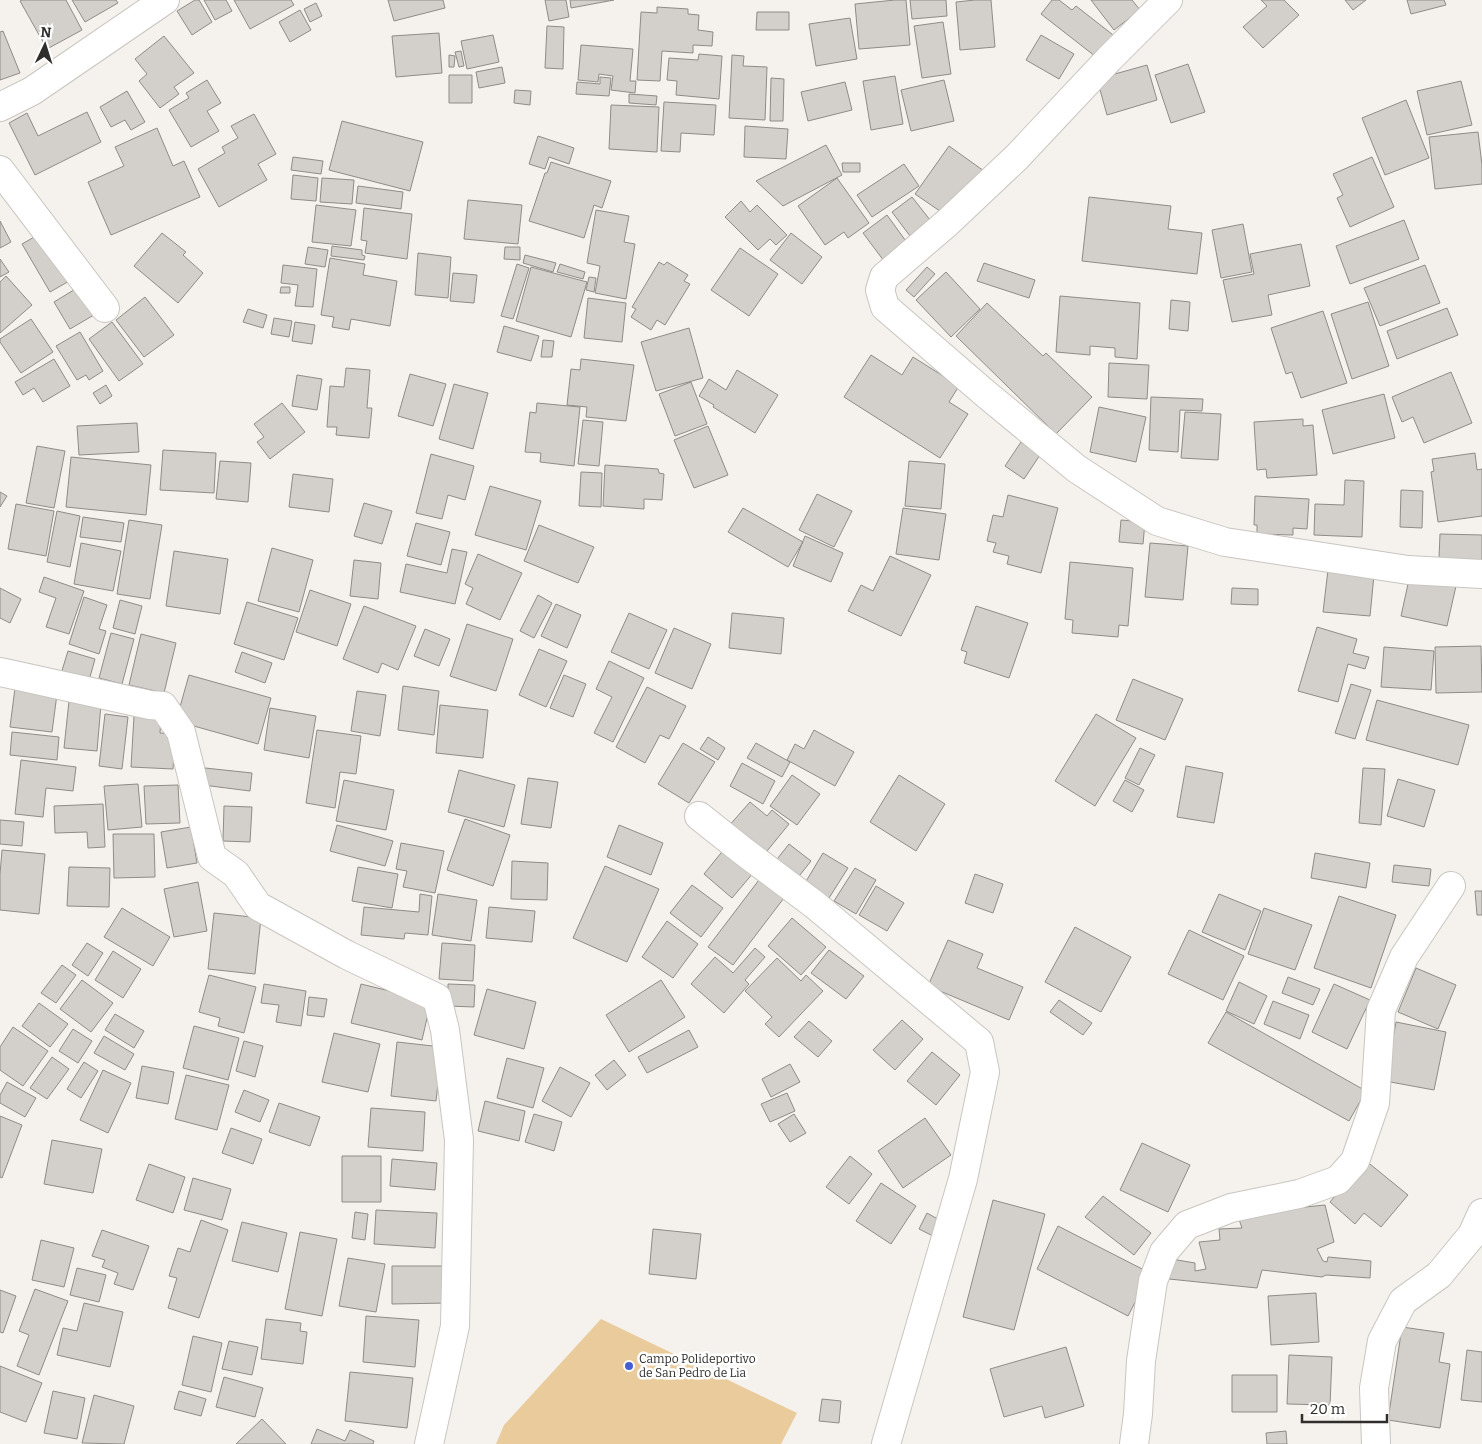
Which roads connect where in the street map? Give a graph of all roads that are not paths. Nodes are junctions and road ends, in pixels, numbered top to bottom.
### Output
1 (165, 0) edge
2 (1168, 0) edge
3 (0, 108) edge
4 (0, 170) edge
5 (105, 308) dead end
6 (1482, 574) edge
7 (0, 672) edge
8 (699, 816) dead end
9 (1450, 886) dead end
10 (1482, 1213) edge
11 (429, 1444) edge
12 (886, 1444) edge
13 (1134, 1444) edge
14 (1376, 1444) edge

1 - 3 street
2 - 6 street
4 - 5 street
7 - 11 street
8 - 12 street
9 - 13 street
10 - 14 street

